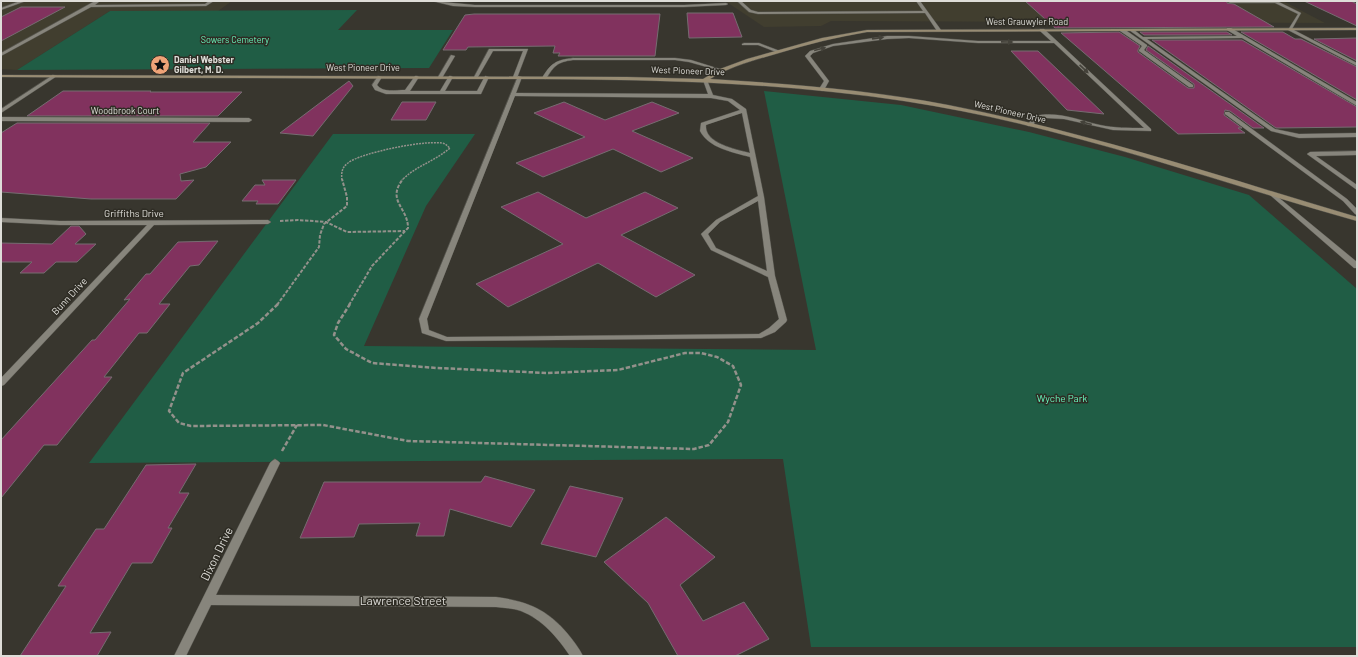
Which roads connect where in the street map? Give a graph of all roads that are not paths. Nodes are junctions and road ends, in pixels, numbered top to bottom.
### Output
1 (24, 1) edge
2 (98, 1) edge
3 (212, 1) edge
4 (434, 1) edge
5 (575, 1) edge
6 (738, 1) edge
7 (918, 1) edge
8 (1230, 2) edge
9 (1275, 2) edge
10 (726, 4) dead end
11 (90, 6) junction
12 (574, 6) junction
13 (1, 9) edge
14 (926, 12) junction
15 (1229, 29) junction
16 (1290, 29) junction
17 (1357, 29) edge
18 (892, 30) junction
19 (939, 30) junction
20 (1042, 30) junction
21 (1122, 30) junction
22 (1131, 30) junction
23 (896, 36) junction
24 (1242, 37) junction
25 (1143, 38) junction
26 (1056, 42) junction
27 (744, 44) dead end
28 (778, 51) junction
29 (1, 55) edge
30 (453, 56) dead end
31 (1357, 65) edge
32 (721, 70) junction
33 (1, 76) edge
34 (55, 76) junction
35 (380, 77) junction
36 (418, 77) junction
37 (440, 77) junction
38 (451, 77) junction
39 (476, 77) junction
40 (487, 77) junction
41 (518, 77) junction
42 (544, 78) junction
43 (705, 80) junction
44 (1190, 86) dead end
45 (822, 89) junction
46 (407, 92) junction
47 (441, 93) junction
48 (513, 94) junction
49 (711, 96) junction
50 (1357, 104) edge
51 (744, 110) junction
52 (1, 111) edge
53 (1227, 113) dead end
54 (1, 120) edge
55 (249, 120) dead end
56 (1030, 125) junction
57 (1357, 135) edge
58 (1357, 153) edge
59 (753, 156) junction
60 (1357, 188) edge
61 (1272, 194) junction
62 (761, 198) junction
63 (1357, 213) edge
64 (1357, 218) edge
65 (1, 220) edge
66 (268, 222) road end
67 (151, 224) junction
68 (1357, 266) edge
69 (771, 276) junction
70 (3, 379) edge
71 (275, 463) road end
72 (209, 600) junction
73 (180, 656) edge
74 (576, 656) edge

1 - 13 street
2 - 11 street
3 - 11 street
4 - 12 street
5 - 12 street
6 - 14 street
7 - 14 street
8 - 9 street
9 - 16 street
10 - 12 street
11 - 29 street
14 - 19 street
15 - 16 main road, West Grauwyler Road
15 - 22 main road, West Grauwyler Road
15 - 24 street
16 - 17 main road, West Grauwyler Road
16 - 31 street
18 - 19 main road, West Grauwyler Road
18 - 23 street
18 - 28 main road, West Grauwyler Road
19 - 20 main road, West Grauwyler Road
20 - 21 main road, West Grauwyler Road
20 - 26 street
21 - 22 main road, West Grauwyler Road
21 - 44 street
22 - 25 street
23 -> 26 street
45 -> 23 street
24 - 25 street
24 - 50 street
25 - 57 street
26 -> 56 street
27 - 28 street
28 - 32 main road, West Grauwyler Road
30 - 37 street
32 - 42 street
32 - 43 main road, West Grauwyler Road
33 - 34 main road, West Pioneer Drive
34 - 35 main road, West Pioneer Drive
34 - 52 street
35 - 36 main road, West Pioneer Drive
35 - 46 street
36 - 37 main road, West Pioneer Drive
36 - 46 street
37 - 38 main road, West Pioneer Drive
38 - 39 main road, West Pioneer Drive
38 - 47 street
39 - 40 main road, West Pioneer Drive
39 - 41 street
40 - 41 main road, West Pioneer Drive
40 - 47 street
41 - 42 main road, West Pioneer Drive
41 - 48 street
42 - 43 main road, West Pioneer Drive
43 - 45 main road, West Pioneer Drive
43 - 49 street
45 - 56 main road, West Pioneer Drive
46 - 47 street
48 - 49 street
48 - 69 street
49 - 51 street
51 - 59 street
51 - 59 street
53 - 63 street
54 - 55 street, Woodbrook Court
56 - 61 main road, West Pioneer Drive
58 - 60 street
59 - 62 street
61 - 64 main road, West Pioneer Drive
61 - 68 street
62 - 69 street
62 - 69 street
65 - 67 street, Griffiths Drive
66 - 67 street, Griffiths Drive
67 - 70 street, Bunn Drive
71 - 72 street, Dixon Drive
72 - 73 street, Dixon Drive
72 - 74 street, Lawrence Street

